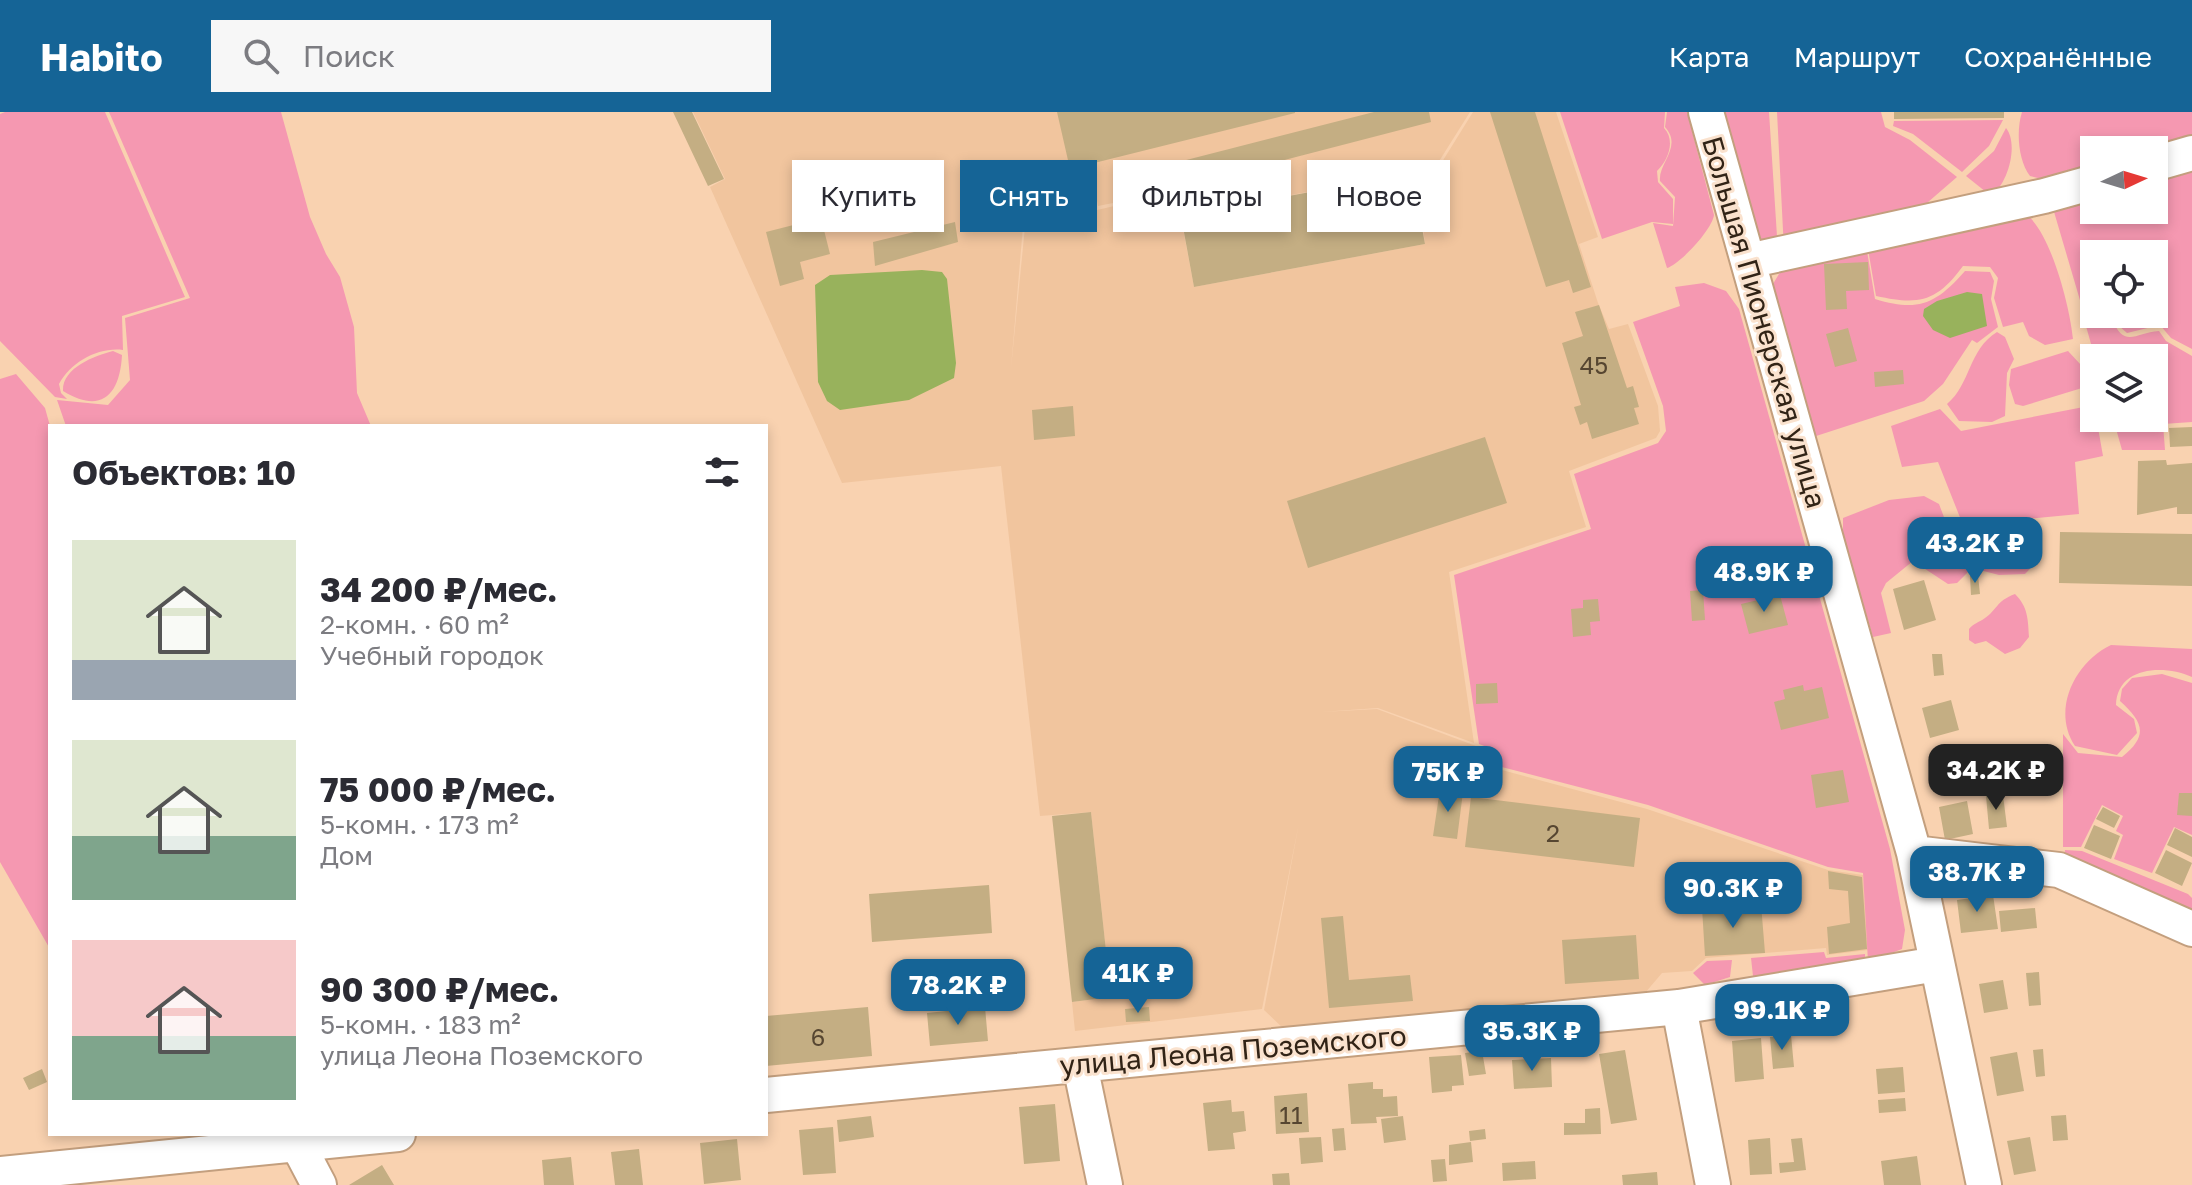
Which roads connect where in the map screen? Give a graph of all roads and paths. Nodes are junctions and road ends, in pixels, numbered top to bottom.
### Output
1 (1706, 112) edge
2 (2192, 153) edge
3 (2168, 160) edge
4 (2080, 186) edge
5 (1748, 261) junction
6 (1914, 853) junction
7 (2192, 929) edge
8 (1937, 964) junction
9 (1679, 1007) junction
10 (1080, 1065) junction
11 (768, 1095) edge
12 (380, 1136) edge
13 (298, 1145) junction
14 (0, 1174) edge
15 (319, 1185) edge
16 (1105, 1185) edge
17 (1713, 1185) edge
18 (1984, 1185) edge

1 - 5 street, Большая Пионерская улица
2 - 3 street
4 - 5 street
5 - 6 street, Большая Пионерская улица
6 - 7 street
6 - 8 street, Большая Пионерская улица
8 - 9 street, улица Леона Поземского
8 - 18 street, Большая Пионерская улица
9 - 10 street, улица Леона Поземского
9 - 17 street
10 - 11 street, улица Леона Поземского
10 - 16 street
12 - 13 street
13 - 14 street
13 - 15 street

